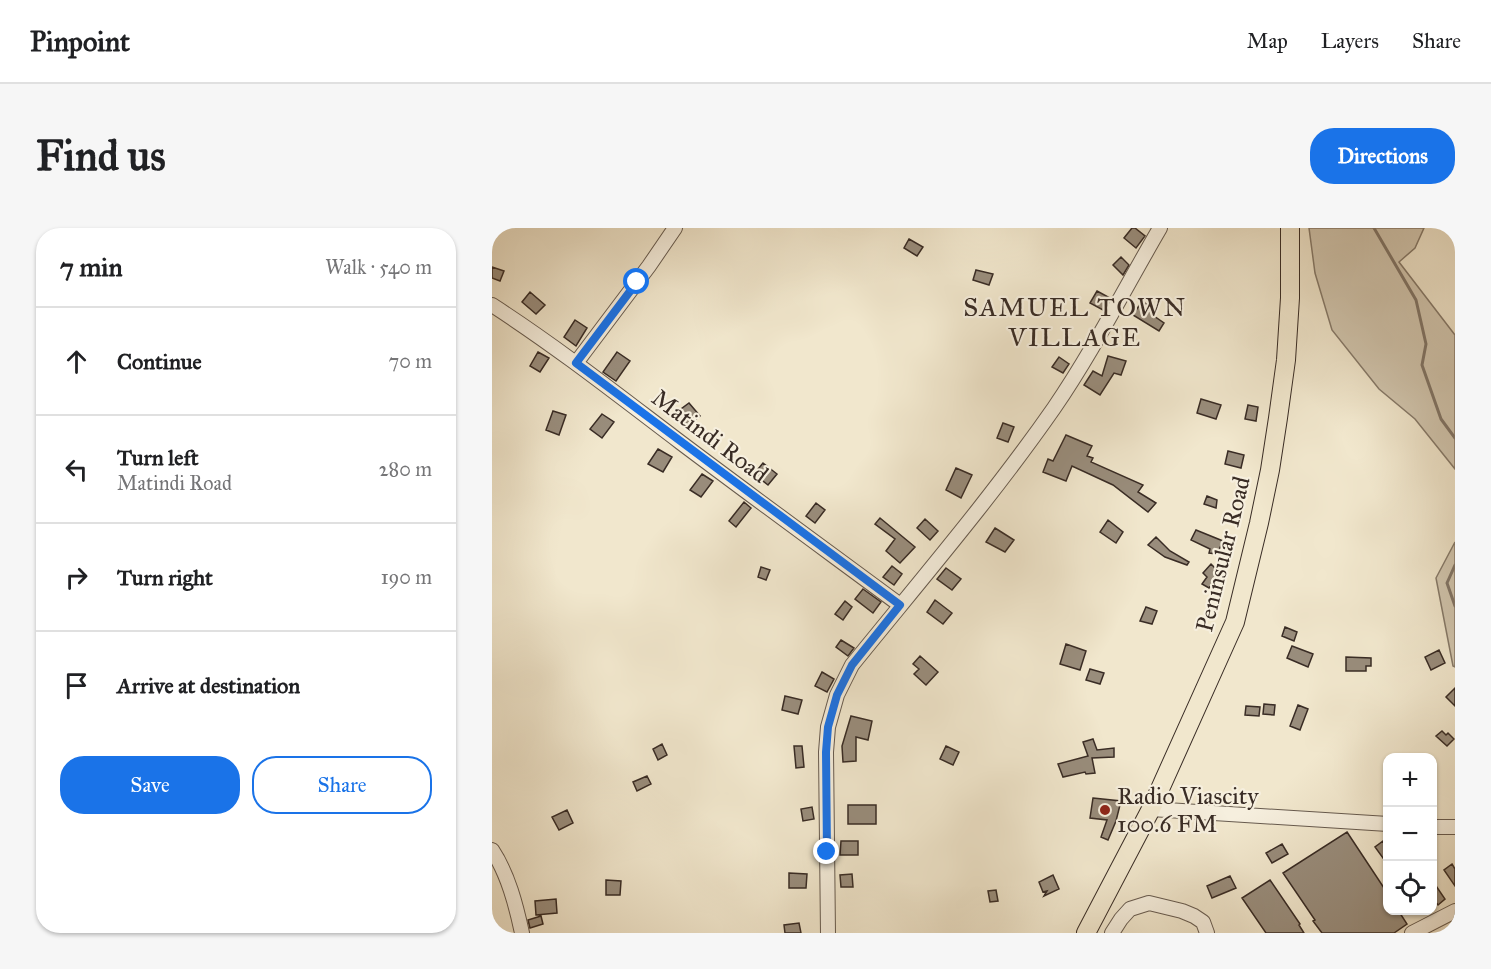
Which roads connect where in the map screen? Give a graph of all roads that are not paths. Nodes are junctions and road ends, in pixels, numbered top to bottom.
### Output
1 (675, 228) edge
2 (1160, 228) edge
3 (1290, 228) edge
4 (492, 305) edge
5 (576, 363) junction
6 (900, 605) junction
7 (1151, 808) junction
8 (1383, 824) edge
9 (1437, 827) edge
10 (1455, 827) edge
11 (492, 850) edge
12 (1455, 911) edge
13 (522, 933) edge
14 (828, 933) edge
15 (1086, 933) edge
16 (1112, 933) edge
17 (1207, 933) edge
18 (1412, 933) edge

1 - 5 street
2 - 6 street
3 - 7 main road, Peninsular Road
4 - 5 street, Matindi Road
5 - 6 street, Matindi Road
6 - 14 street
7 - 8 street
7 - 15 main road, Peninsular Road
9 - 10 street
11 - 13 street
12 - 18 street
16 - 17 street

